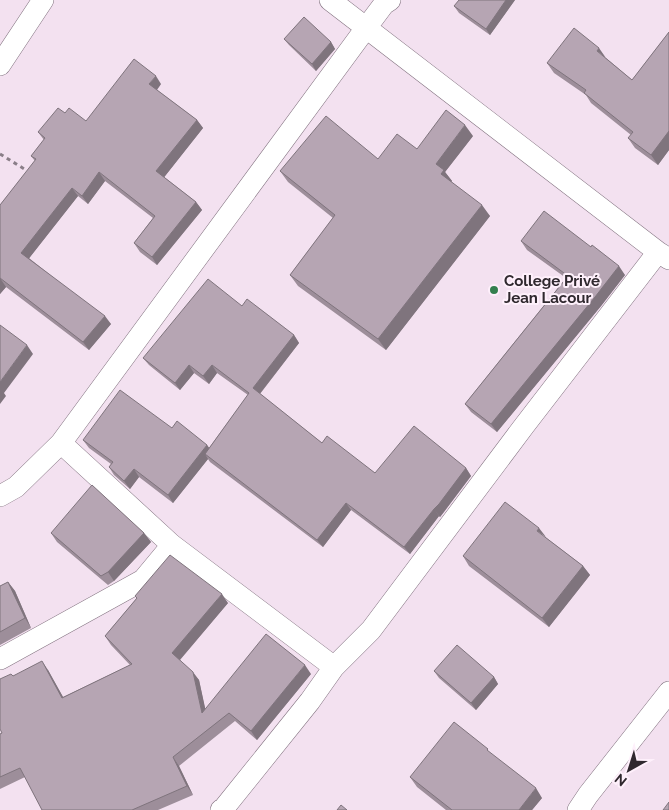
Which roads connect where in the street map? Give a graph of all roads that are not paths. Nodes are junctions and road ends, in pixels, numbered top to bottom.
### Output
1 (43, 0) edge
2 (330, 0) edge
3 (390, 0) edge
4 (366, 28) junction
5 (0, 65) edge
6 (663, 255) edge
7 (61, 442) junction
8 (0, 496) edge
9 (172, 545) junction
10 (0, 659) edge
11 (334, 667) junction
12 (669, 692) edge
13 (220, 810) edge
14 (578, 810) edge

1 - 5 street
2 - 4 street
3 - 4 street
4 - 6 street
4 - 7 street
6 - 11 street
7 - 8 street
7 - 9 street
9 - 10 street
9 - 11 street
11 - 13 street
12 - 14 street

